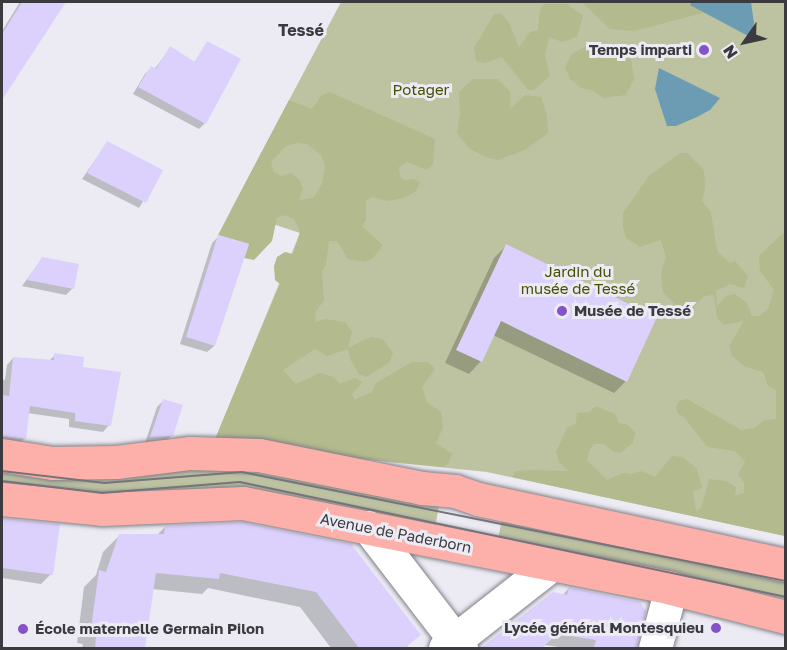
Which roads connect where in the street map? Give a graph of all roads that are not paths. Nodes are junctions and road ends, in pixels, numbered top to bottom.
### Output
1 (2, 455) edge
2 (2, 499) edge
3 (368, 527) junction
4 (552, 564) junction
5 (786, 565) edge
6 (671, 588) junction
7 (786, 617) edge
8 (454, 646) edge
9 (655, 648) edge

1 - 5 main road
2 - 3 main road, Avenue de Paderborn
3 - 4 main road, Avenue de Paderborn
3 - 8 street
4 - 6 main road, Avenue de Paderborn
4 - 8 street
6 - 7 main road, Avenue de Paderborn
6 - 9 street

